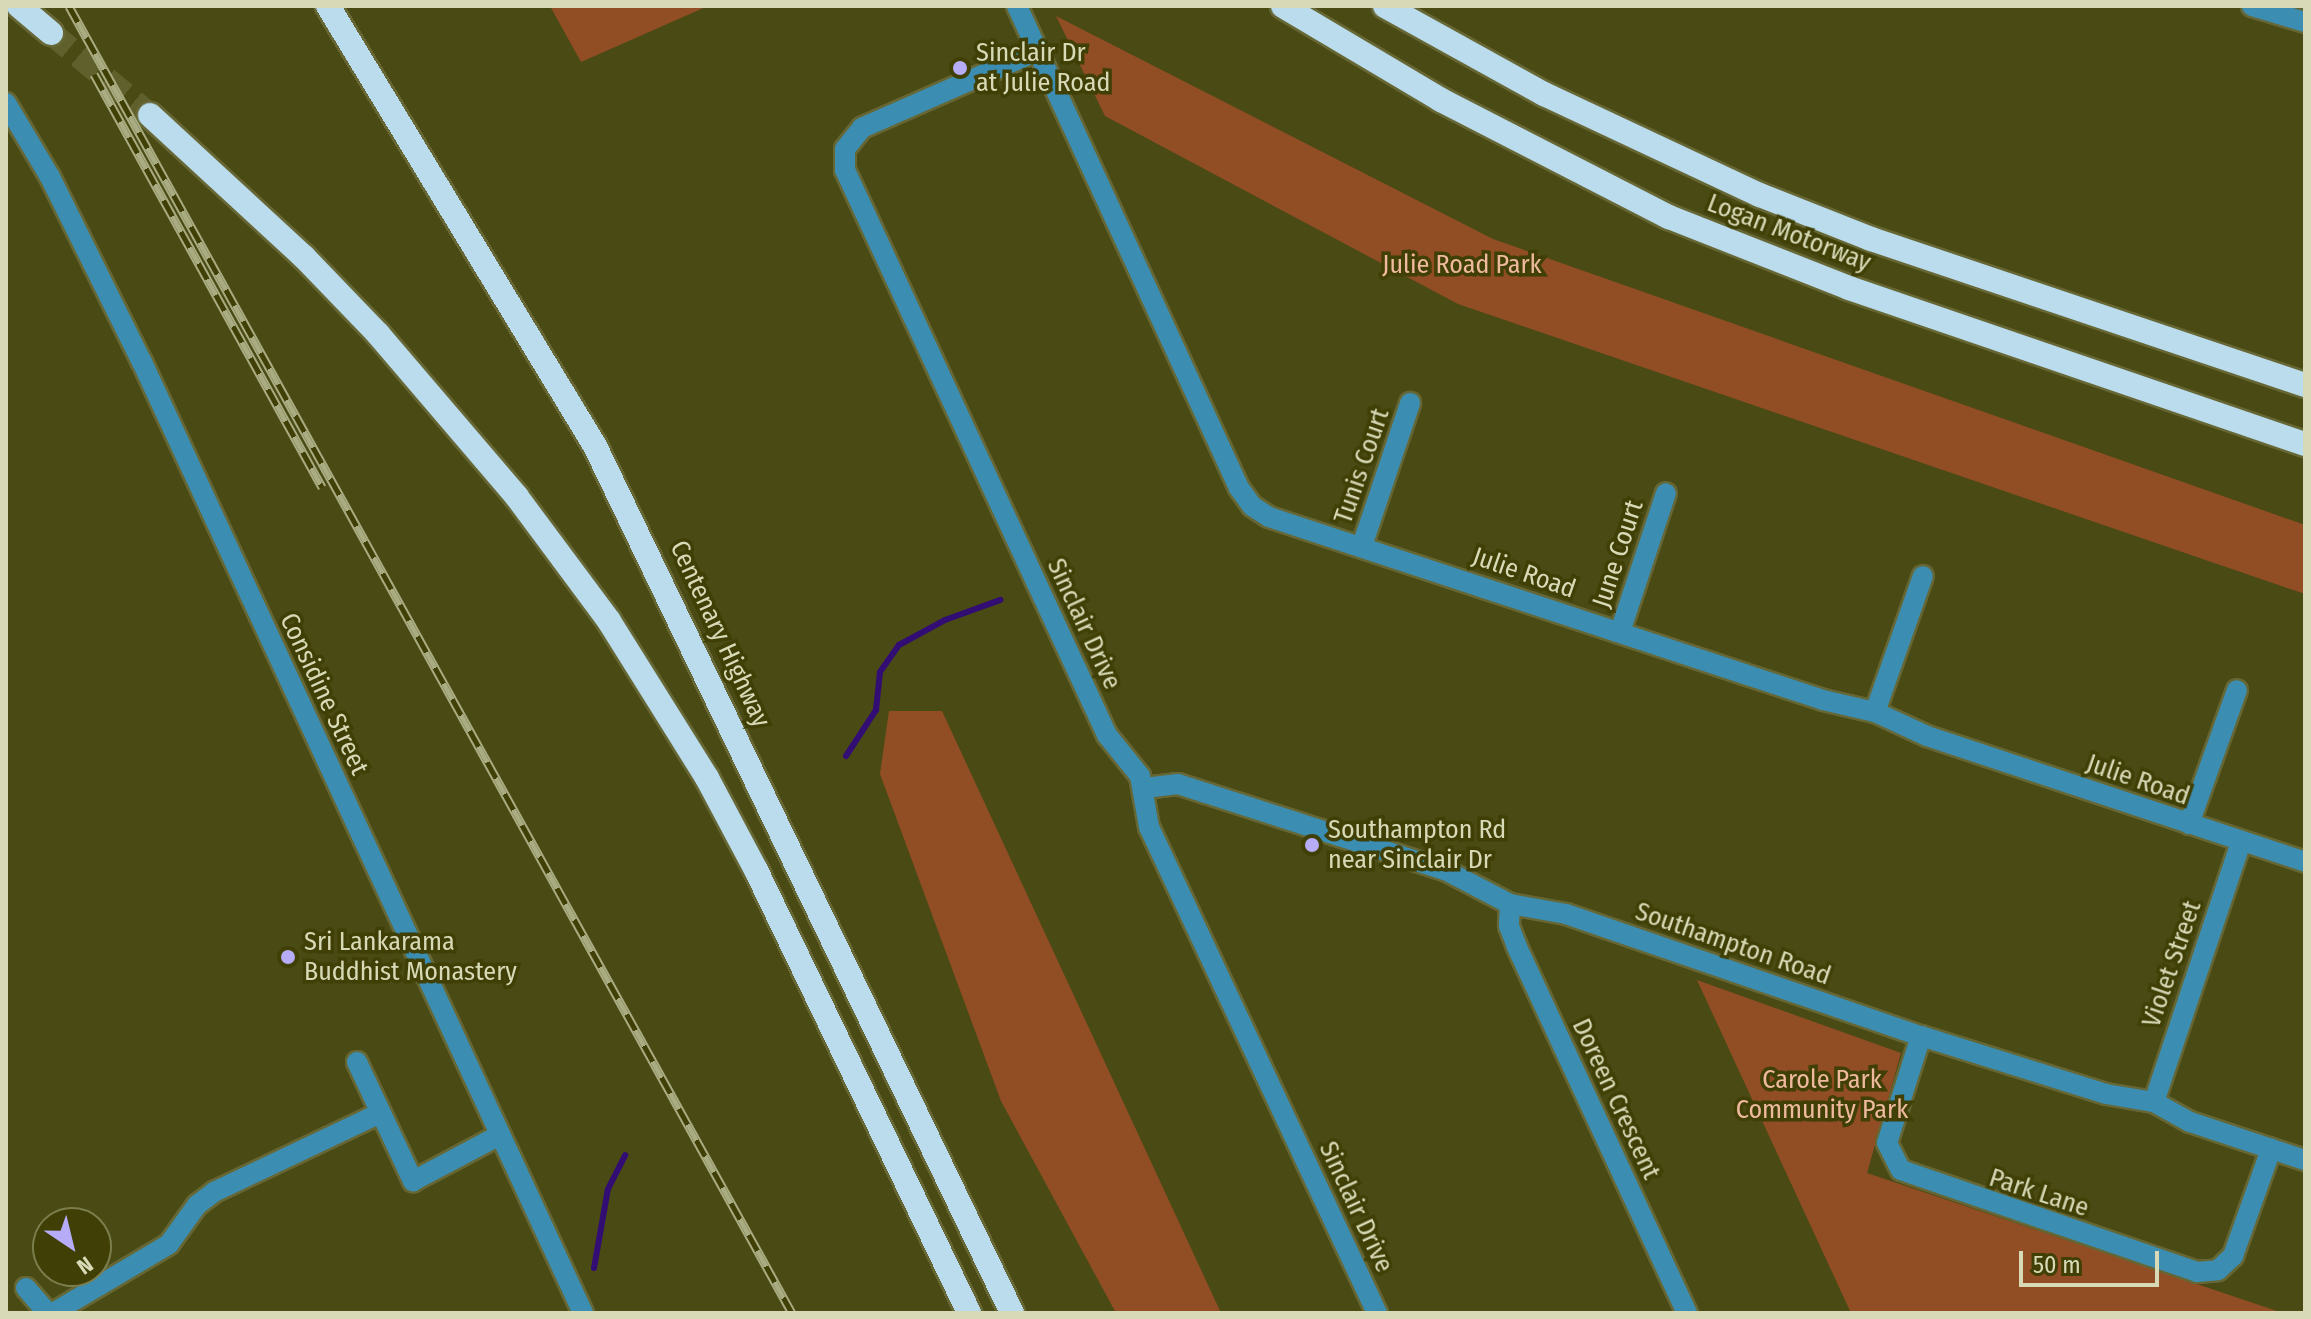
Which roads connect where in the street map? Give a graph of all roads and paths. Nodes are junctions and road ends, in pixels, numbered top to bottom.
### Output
1 (19, 6) edge
2 (328, 6) edge
3 (1017, 6) edge
4 (1283, 6) edge
5 (1385, 6) edge
6 (2252, 6) edge
7 (2305, 22) edge
8 (51, 33) tunnel mouth
9 (1037, 51) junction
10 (6, 103) edge
11 (150, 115) tunnel mouth
12 (2305, 385) edge
13 (1410, 403) dead end
14 (2305, 444) edge
15 (1666, 493) dead end
16 (1362, 546) junction
17 (1923, 576) dead end
18 (1620, 632) junction
19 (2237, 690) dead end
20 (1875, 712) junction
21 (1145, 788) junction
22 (2189, 824) junction
23 (2241, 842) junction
24 (2305, 862) edge
25 (1510, 904) junction
26 (1921, 1036) junction
27 (357, 1062) dead end
28 (2154, 1102) junction
29 (380, 1113) junction
30 (500, 1135) junction
31 (2271, 1149) junction
32 (2305, 1160) edge
33 (26, 1288) dead end
34 (50, 1313) edge
35 (583, 1313) edge
36 (969, 1313) edge
37 (1012, 1313) edge
38 (1377, 1313) edge
39 (1687, 1313) edge

1 - 8 highway
2 - 37 highway, Centenary Highway
3 - 9 street, Julie Road
4 - 14 highway, Logan Motorway
5 - 12 highway, Logan Motorway
6 - 7 street
9 - 16 street, Julie Road
9 - 21 street, Sinclair Drive
10 - 30 street, Considine Street
11 - 36 highway
13 - 16 street, Tunis Court
15 - 18 street, June Court
16 - 18 street, Julie Road
17 - 20 street
18 - 20 street, Julie Road
19 - 22 street
20 - 22 street, Julie Road
21 - 25 street, Southampton Road
21 - 38 street, Sinclair Drive
22 - 23 street, Julie Road
23 - 24 street, Julie Road
23 - 28 street, Violet Street
25 - 26 street, Southampton Road
25 - 39 street, Doreen Crescent
26 - 28 street, Southampton Road
26 - 31 street, Park Lane
27 - 29 street
28 - 31 street, Southampton Road
29 - 30 street
29 - 34 street
30 - 35 street, Considine Street
31 - 32 street, Southampton Road
33 - 34 street

